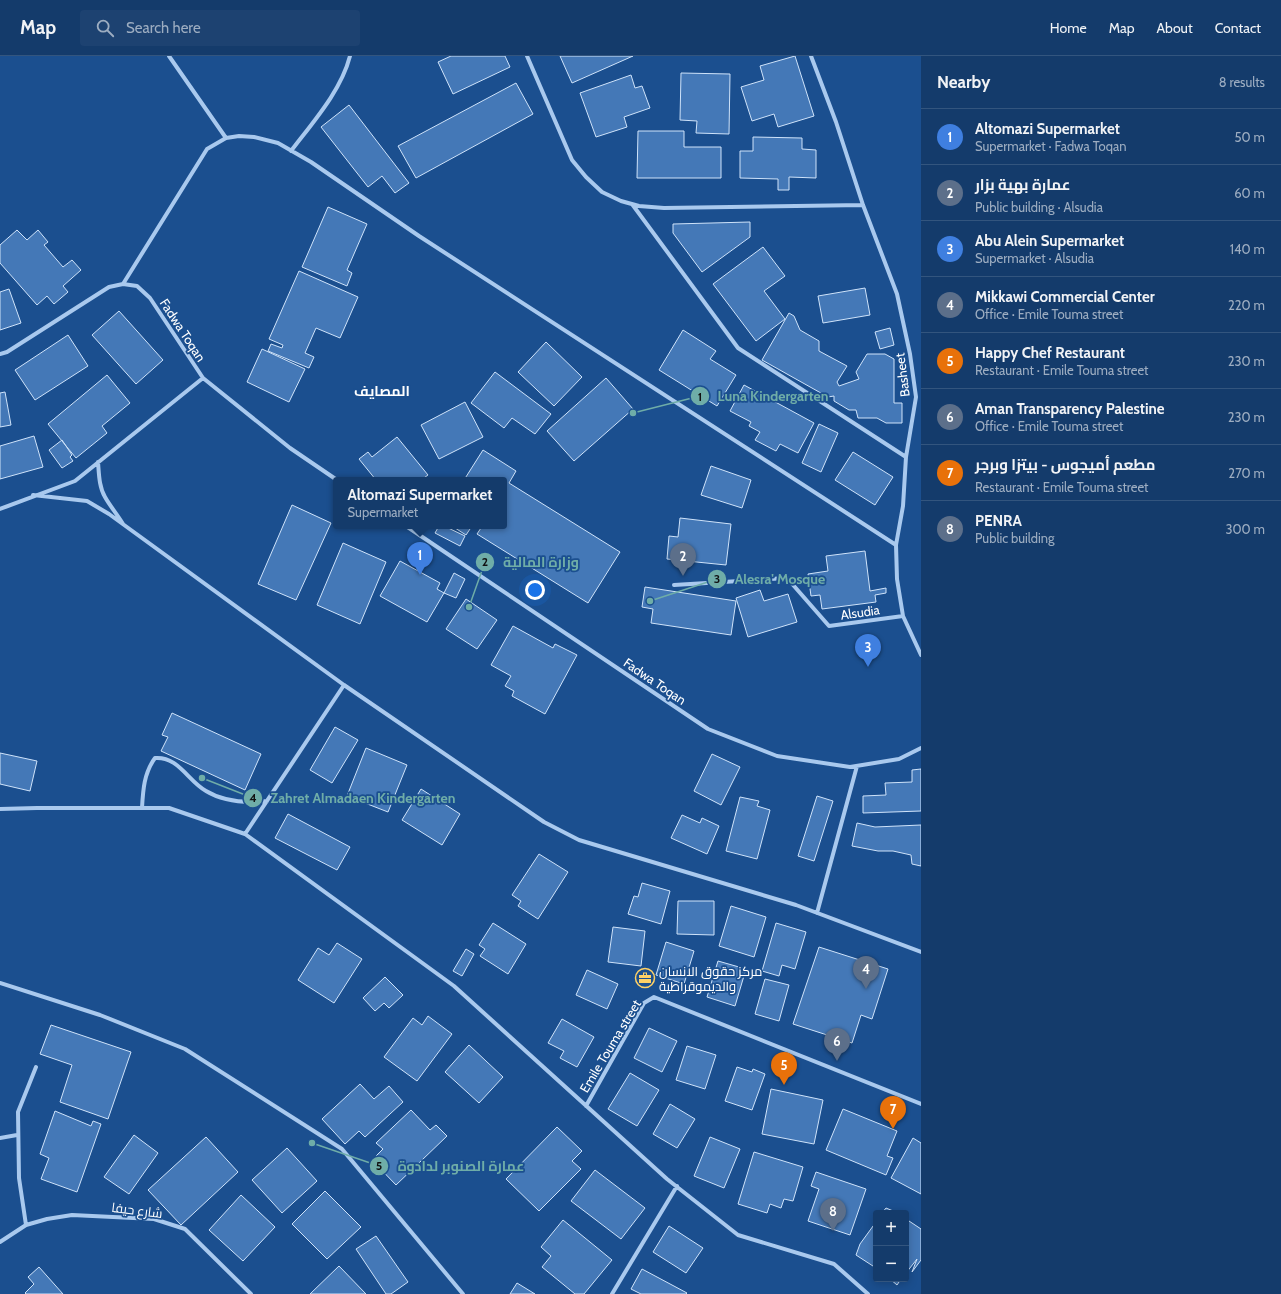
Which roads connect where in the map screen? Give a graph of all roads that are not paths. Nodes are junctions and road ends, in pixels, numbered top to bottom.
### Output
1 (169, 56) edge
2 (350, 56) edge
3 (528, 56) edge
4 (811, 56) edge
5 (226, 138) junction
6 (292, 151) junction
7 (631, 203) junction
8 (863, 205) junction
9 (123, 284) junction
10 (0, 354) edge
11 (203, 378) junction
12 (919, 396) edge
13 (906, 458) junction
14 (98, 462) junction
15 (334, 477) edge
16 (33, 495) junction
17 (0, 509) edge
18 (124, 526) junction
19 (410, 529) edge
20 (896, 545) junction
21 (674, 585) dead end
22 (903, 616) junction
23 (921, 655) edge
24 (344, 686) junction
25 (921, 748) edge
26 (857, 766) junction
27 (267, 801) junction
28 (142, 808) junction
29 (0, 809) edge
30 (245, 834) junction
31 (817, 913) junction
32 (921, 952) edge
33 (0, 983) edge
34 (36, 1067) dead end
35 (921, 1104) edge
36 (586, 1106) junction
37 (17, 1135) junction
38 (0, 1138) edge
39 (677, 1186) junction
40 (26, 1225) junction
41 (0, 1242) edge
42 (251, 1294) edge
43 (463, 1294) edge
44 (612, 1294) edge
45 (868, 1294) edge

1 - 5 street
2 - 6 street
3 - 7 street
4 - 8 street, Basheet
5 - 6 street
5 - 9 street
6 - 20 street
7 - 8 street
7 - 13 street
8 - 12 street, Basheet
9 - 10 street
9 - 11 street, Fadwa Toqan
11 - 14 street
11 - 15 street, Fadwa Toqan
12 - 13 street, Basheet
13 - 20 street, Basheet
14 - 16 street
14 - 18 street
16 - 17 street
16 - 18 street
18 - 24 street
19 - 26 street, Fadwa Toqan
20 - 22 street, Basheet
21 - 22 street, Alsudia
22 - 23 street, Basheet
24 - 27 street
24 - 31 street
25 - 26 street, Fadwa Toqan
26 - 31 street
27 - 28 street
27 - 30 street
28 - 29 street
28 - 30 street
30 - 36 street
31 - 32 street
33 - 43 street
34 - 37 street
35 - 36 street, Emile Touma street
36 - 39 street
37 - 38 street
37 - 40 street
39 - 44 street
39 - 45 street
40 - 41 street, شارع حيفا
40 - 42 street, شارع حيفا

